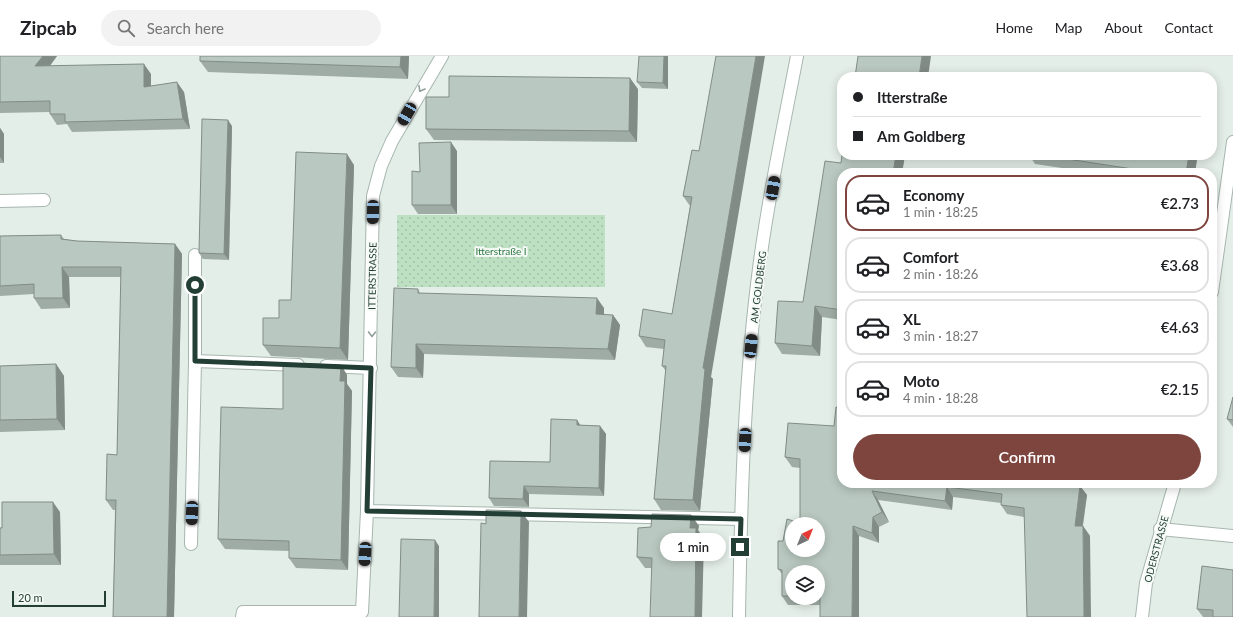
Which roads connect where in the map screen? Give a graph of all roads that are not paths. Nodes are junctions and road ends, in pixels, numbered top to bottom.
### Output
1 (442, 56) edge
2 (797, 56) edge
3 (1233, 142) edge
4 (1231, 179) edge
5 (0, 200) edge
6 (44, 200) dead end
7 (196, 255) dead end
8 (1217, 262) edge
9 (195, 361) junction
10 (371, 368) junction
11 (1173, 488) edge
12 (367, 511) junction
13 (741, 519) junction
14 (1160, 529) junction
15 (1233, 536) edge
16 (191, 544) dead end
17 (242, 617) edge
18 (739, 617) edge
19 (1142, 617) edge

1 -> 10 street, ITTERSTRASSE
2 - 13 street, AM GOLDBERG
3 - 4 street
4 - 8 street
5 - 6 street
7 - 9 street
9 - 10 street
9 - 16 street
10 - 12 street, ITTERSTRASSE
11 - 14 street, ODERSTRASSE
12 - 13 street
12 - 17 street, ITTERSTRASSE
13 - 18 street, AM GOLDBERG
14 - 15 street
14 - 19 street, ODERSTRASSE

